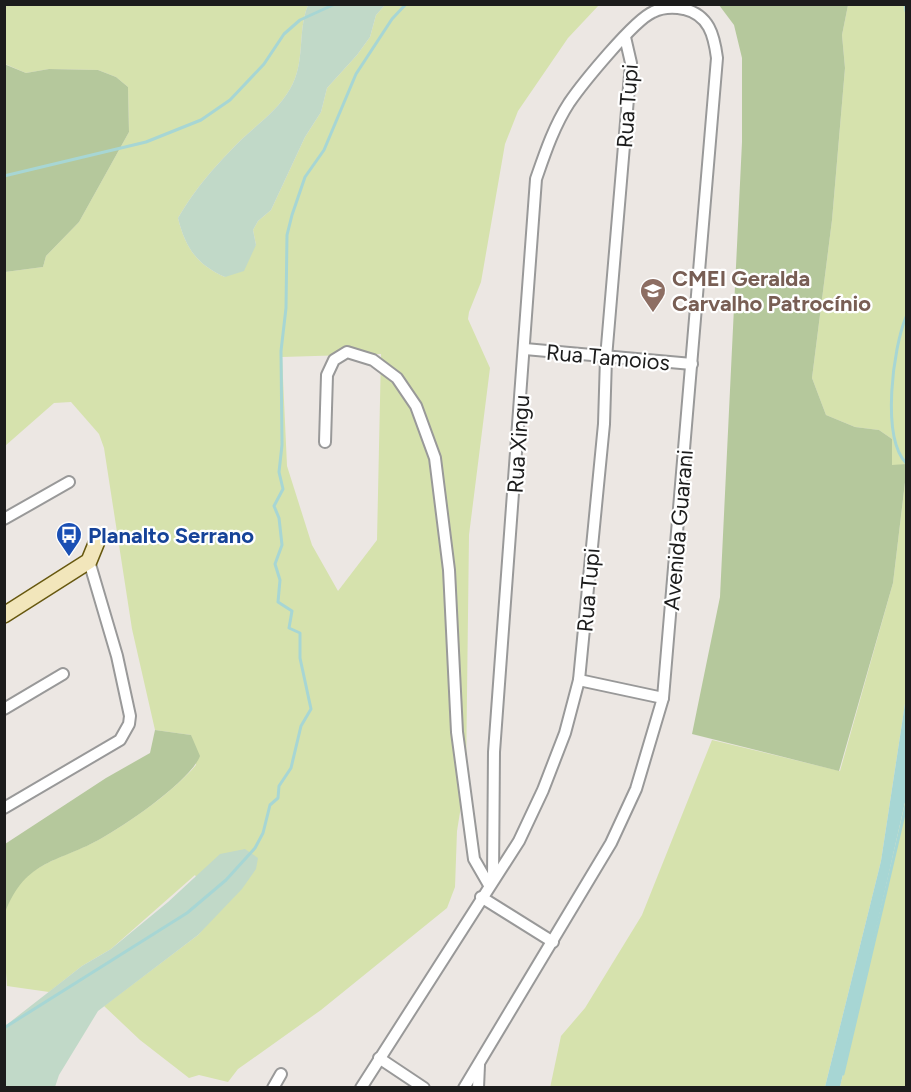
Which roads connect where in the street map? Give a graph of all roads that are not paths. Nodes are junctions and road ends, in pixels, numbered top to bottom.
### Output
1 (625, 37) junction
2 (525, 349) junction
3 (606, 358) junction
4 (692, 364) junction
5 (326, 442) dead end
6 (69, 482) dead end
7 (4, 519) edge
8 (98, 539) dead end
9 (89, 561) junction
10 (4, 615) edge
11 (63, 674) dead end
12 (579, 680) junction
13 (663, 698) junction
14 (4, 709) edge
15 (4, 808) edge
16 (491, 881) junction
17 (481, 897) junction
18 (554, 942) junction
19 (379, 1058) junction
20 (479, 1065) junction
21 (280, 1074) dead end
22 (273, 1088) edge
23 (361, 1088) edge
24 (424, 1088) edge
25 (464, 1088) edge
26 (478, 1088) edge

1 - 2 street, Rua Xingu
1 - 3 street, Rua Tupi
1 - 4 street, Avenida Guarani
2 - 3 street, Rua Tamoios
2 - 16 street, Rua Xingu
3 - 4 street, Rua Tamoios
3 - 12 street, Rua Tupi
4 - 13 street, Avenida Guarani
5 - 16 street
6 - 7 street
8 - 9 street
9 - 10 street
9 - 15 street
11 - 14 street
12 - 13 street
12 - 16 street, Rua Tupi
13 - 18 street, Avenida Guarani
16 - 17 street, Rua Tupi
17 - 18 street
17 - 19 street, Rua Tupi
18 - 20 street, Avenida Guarani
19 - 23 street, Rua Tupi
19 - 24 street
20 - 25 street, Avenida Guarani
20 - 26 street
21 - 22 street

